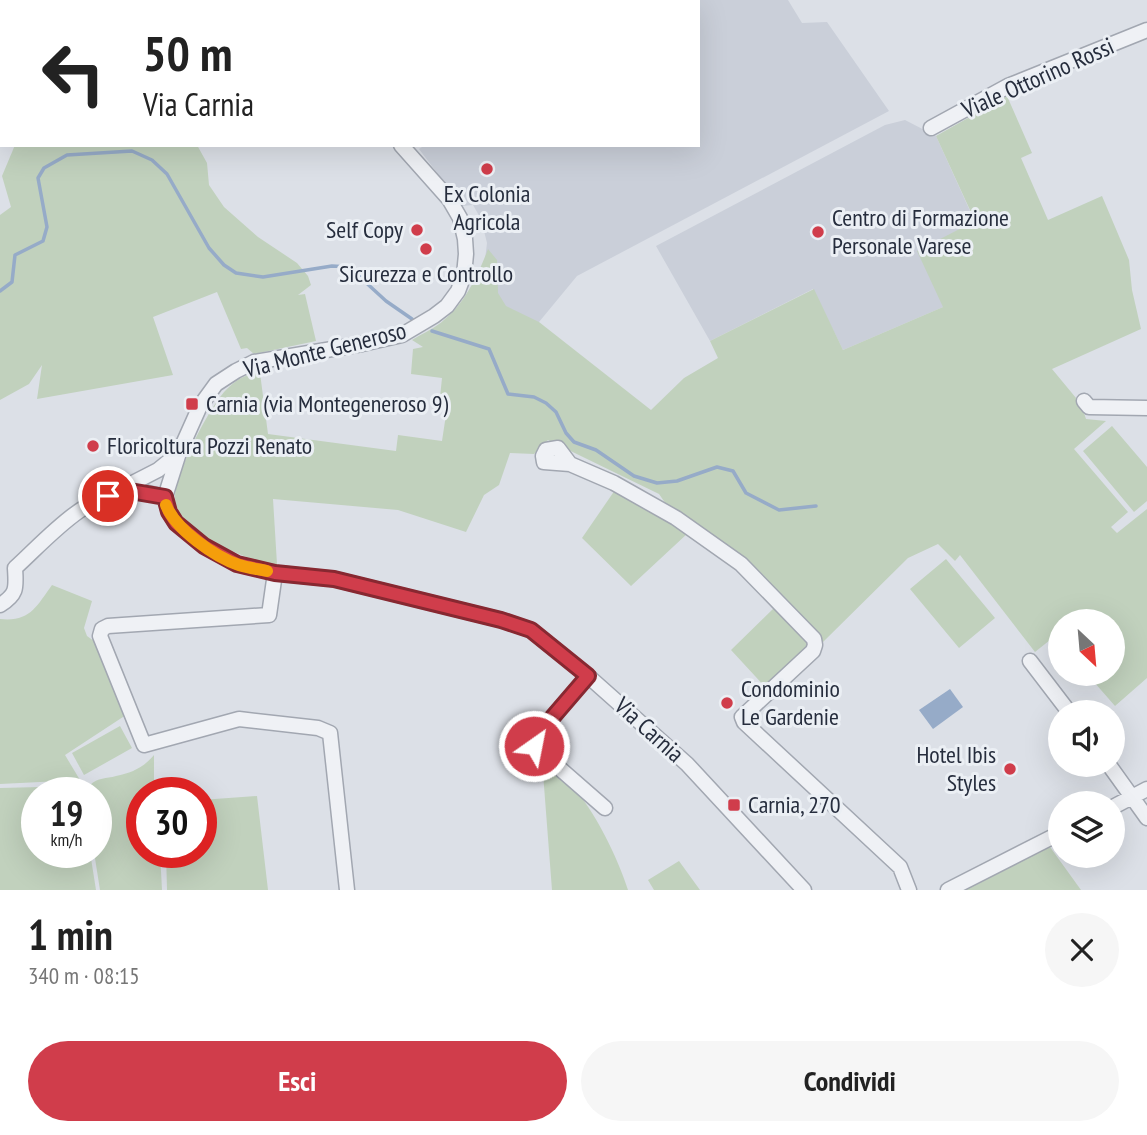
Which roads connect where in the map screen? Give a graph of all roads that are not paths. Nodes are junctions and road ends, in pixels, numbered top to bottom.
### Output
1 (1147, 30) edge
2 (931, 128) dead end
3 (403, 147) edge
4 (1084, 401) dead end
5 (1147, 408) edge
6 (179, 453) junction
7 (570, 464) dead end
8 (108, 496) junction
9 (165, 497) junction
10 (275, 573) junction
11 (0, 605) edge
12 (1030, 661) dead end
13 (588, 676) junction
14 (1060, 700) edge
15 (1117, 777) edge
16 (1147, 789) edge
17 (1132, 798) junction
18 (1125, 801) edge
19 (605, 808) dead end
20 (1147, 818) edge
21 (1048, 839) edge
22 (347, 890) edge
23 (804, 890) edge
24 (909, 890) edge
25 (948, 890) edge

1 - 2 street, Viale Ottorino Rossi
3 - 6 street, Via Monte Generoso
4 - 5 street
6 - 8 street, Via Monte Generoso
6 - 9 street, Via Monte Generoso
7 - 24 street
8 - 9 street, Via Monte Generoso
8 - 11 street, Via Monte Generoso
9 - 10 street, Via Carnia
10 - 13 street, Via Carnia
10 - 22 street
12 - 14 street
13 - 19 street
13 - 23 street, Via Carnia
15 - 17 street
16 - 17 street
17 - 18 street
17 - 20 street
21 - 25 street

